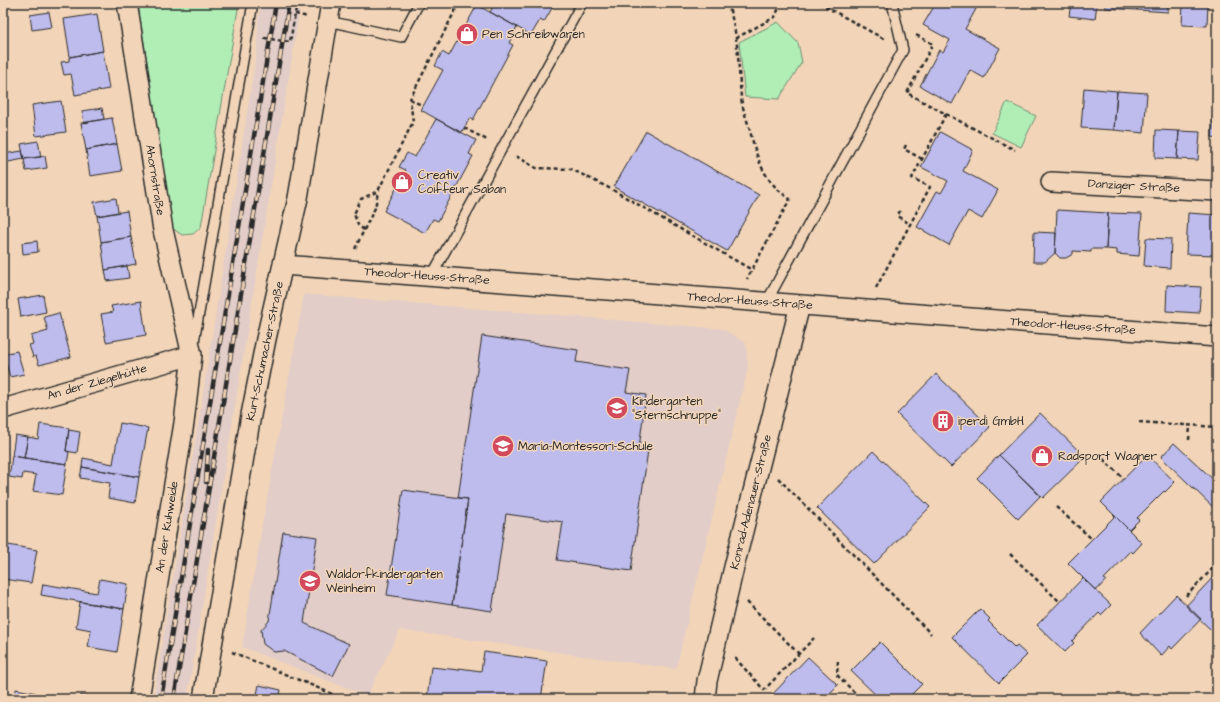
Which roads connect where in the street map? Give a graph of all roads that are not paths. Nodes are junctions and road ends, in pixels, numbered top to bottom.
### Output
1 (127, 3) edge
2 (253, 3) edge
3 (419, 3) edge
4 (582, 3) edge
5 (892, 3) edge
6 (324, 14) edge
7 (1051, 182) dead end
8 (1217, 191) edge
9 (284, 265) junction
10 (431, 276) junction
11 (766, 303) junction
12 (800, 305) junction
13 (1217, 337) edge
14 (192, 355) junction
15 (3, 409) edge
16 (139, 699) edge
17 (203, 699) edge
18 (705, 699) edge

1 - 14 street, Ahornstraße
2 - 14 lane
3 - 6 lane
4 - 10 lane
5 - 11 lane
6 - 9 street, Kurt-Schumacher-Straße
7 - 8 street, Danziger Straße
9 - 10 street, Theodor-Heuss-Straße
9 - 17 street, Kurt-Schumacher-Straße
10 - 11 street, Theodor-Heuss-Straße
11 - 12 street, Theodor-Heuss-Straße
12 - 13 street, Theodor-Heuss-Straße
12 - 18 street, Konrad-Adenauer-Straße
14 - 15 street, An der Ziegelhütte
14 - 16 street, An der Kuhweide

